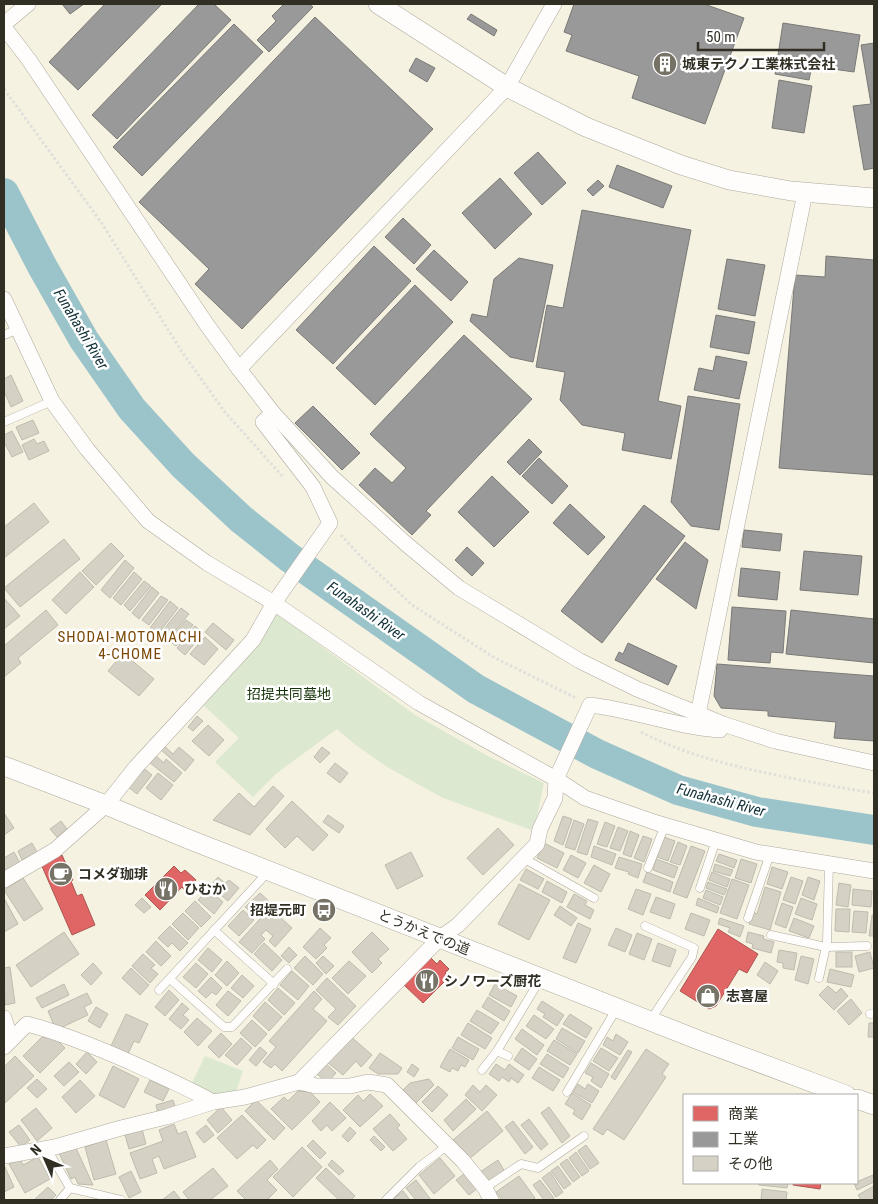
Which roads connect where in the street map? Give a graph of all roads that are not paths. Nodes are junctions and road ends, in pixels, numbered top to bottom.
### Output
1 (28, 4) edge
2 (378, 4) edge
3 (554, 4) edge
4 (4, 25) edge
5 (507, 87) junction
6 (805, 193) junction
7 (874, 198) edge
8 (4, 299) edge
9 (18, 329) junction
10 (4, 335) edge
11 (239, 369) junction
12 (52, 401) junction
13 (273, 413) junction
14 (4, 422) edge
15 (277, 600) junction
16 (698, 714) junction
17 (723, 724) junction
18 (874, 763) edge
19 (4, 766) edge
20 (558, 776) junction
21 (106, 805) junction
22 (665, 825) junction
23 (716, 840) junction
24 (770, 854) junction
25 (523, 858) junction
26 (829, 864) junction
27 (648, 868) dead end
28 (269, 871) junction
29 (874, 871) edge
30 (5, 877) edge
31 (700, 888) dead end
32 (594, 898) dead end
33 (748, 918) dead end
34 (644, 926) dead end
35 (214, 930) junction
36 (771, 934) dead end
37 (440, 938) junction
38 (867, 946) dead end
39 (826, 947) junction
40 (287, 969) dead end
41 (541, 978) junction
42 (819, 978) dead end
43 (170, 979) junction
44 (274, 984) junction
45 (159, 990) dead end
46 (618, 1008) junction
47 (4, 1018) edge
48 (650, 1021) junction
49 (7, 1044) edge
50 (497, 1051) junction
51 (508, 1056) dead end
52 (482, 1070) dead end
53 (299, 1082) junction
54 (568, 1092) dead end
55 (843, 1094) edge
56 (858, 1099) edge
57 (213, 1102) junction
58 (874, 1105) edge
59 (584, 1136) dead end
60 (448, 1146) junction
61 (47, 1148) junction
62 (4, 1156) edge
63 (70, 1188) junction
64 (488, 1194) edge
65 (60, 1200) edge
66 (122, 1200) edge
67 (386, 1200) edge

1 - 4 street
2 - 5 street
3 - 5 street
4 - 11 street
5 - 6 street
5 - 11 street
6 - 7 street
6 - 16 street
8 - 9 street
9 - 10 lane
9 - 12 street
11 - 13 street
12 - 14 lane
12 - 15 street
13 - 15 street
13 - 16 street
15 - 20 street
15 - 21 street
16 - 17 street
17 - 18 street
17 - 20 street
19 - 21 street, とうかえでの道
20 - 22 street
20 - 25 street
21 - 28 street, とうかえでの道
21 - 30 street
22 - 23 street
22 - 27 lane
23 - 24 street
23 - 31 lane
24 - 26 street
24 - 33 lane
25 - 32 lane
25 - 37 street
26 - 29 street
26 - 39 lane
28 - 35 lane
28 - 37 street, とうかえでの道
34 - 48 lane
35 - 43 lane
35 - 44 lane
36 - 39 lane
37 - 41 street, とうかえでの道
37 - 53 street
38 - 39 lane
39 - 42 lane
40 - 44 lane
41 - 46 street, とうかえでの道
41 - 50 lane
43 - 44 lane
43 - 45 lane
46 - 48 street, とうかえでの道
46 - 54 lane
47 - 49 street
48 - 55 street, とうかえでの道
49 - 57 street
50 - 51 lane
50 - 52 lane
53 - 57 street
53 - 60 street
56 - 58 street
57 - 61 street
59 - 64 lane
60 - 64 street
60 - 67 lane
61 - 62 street
61 - 63 lane
63 - 65 lane
63 - 66 lane

